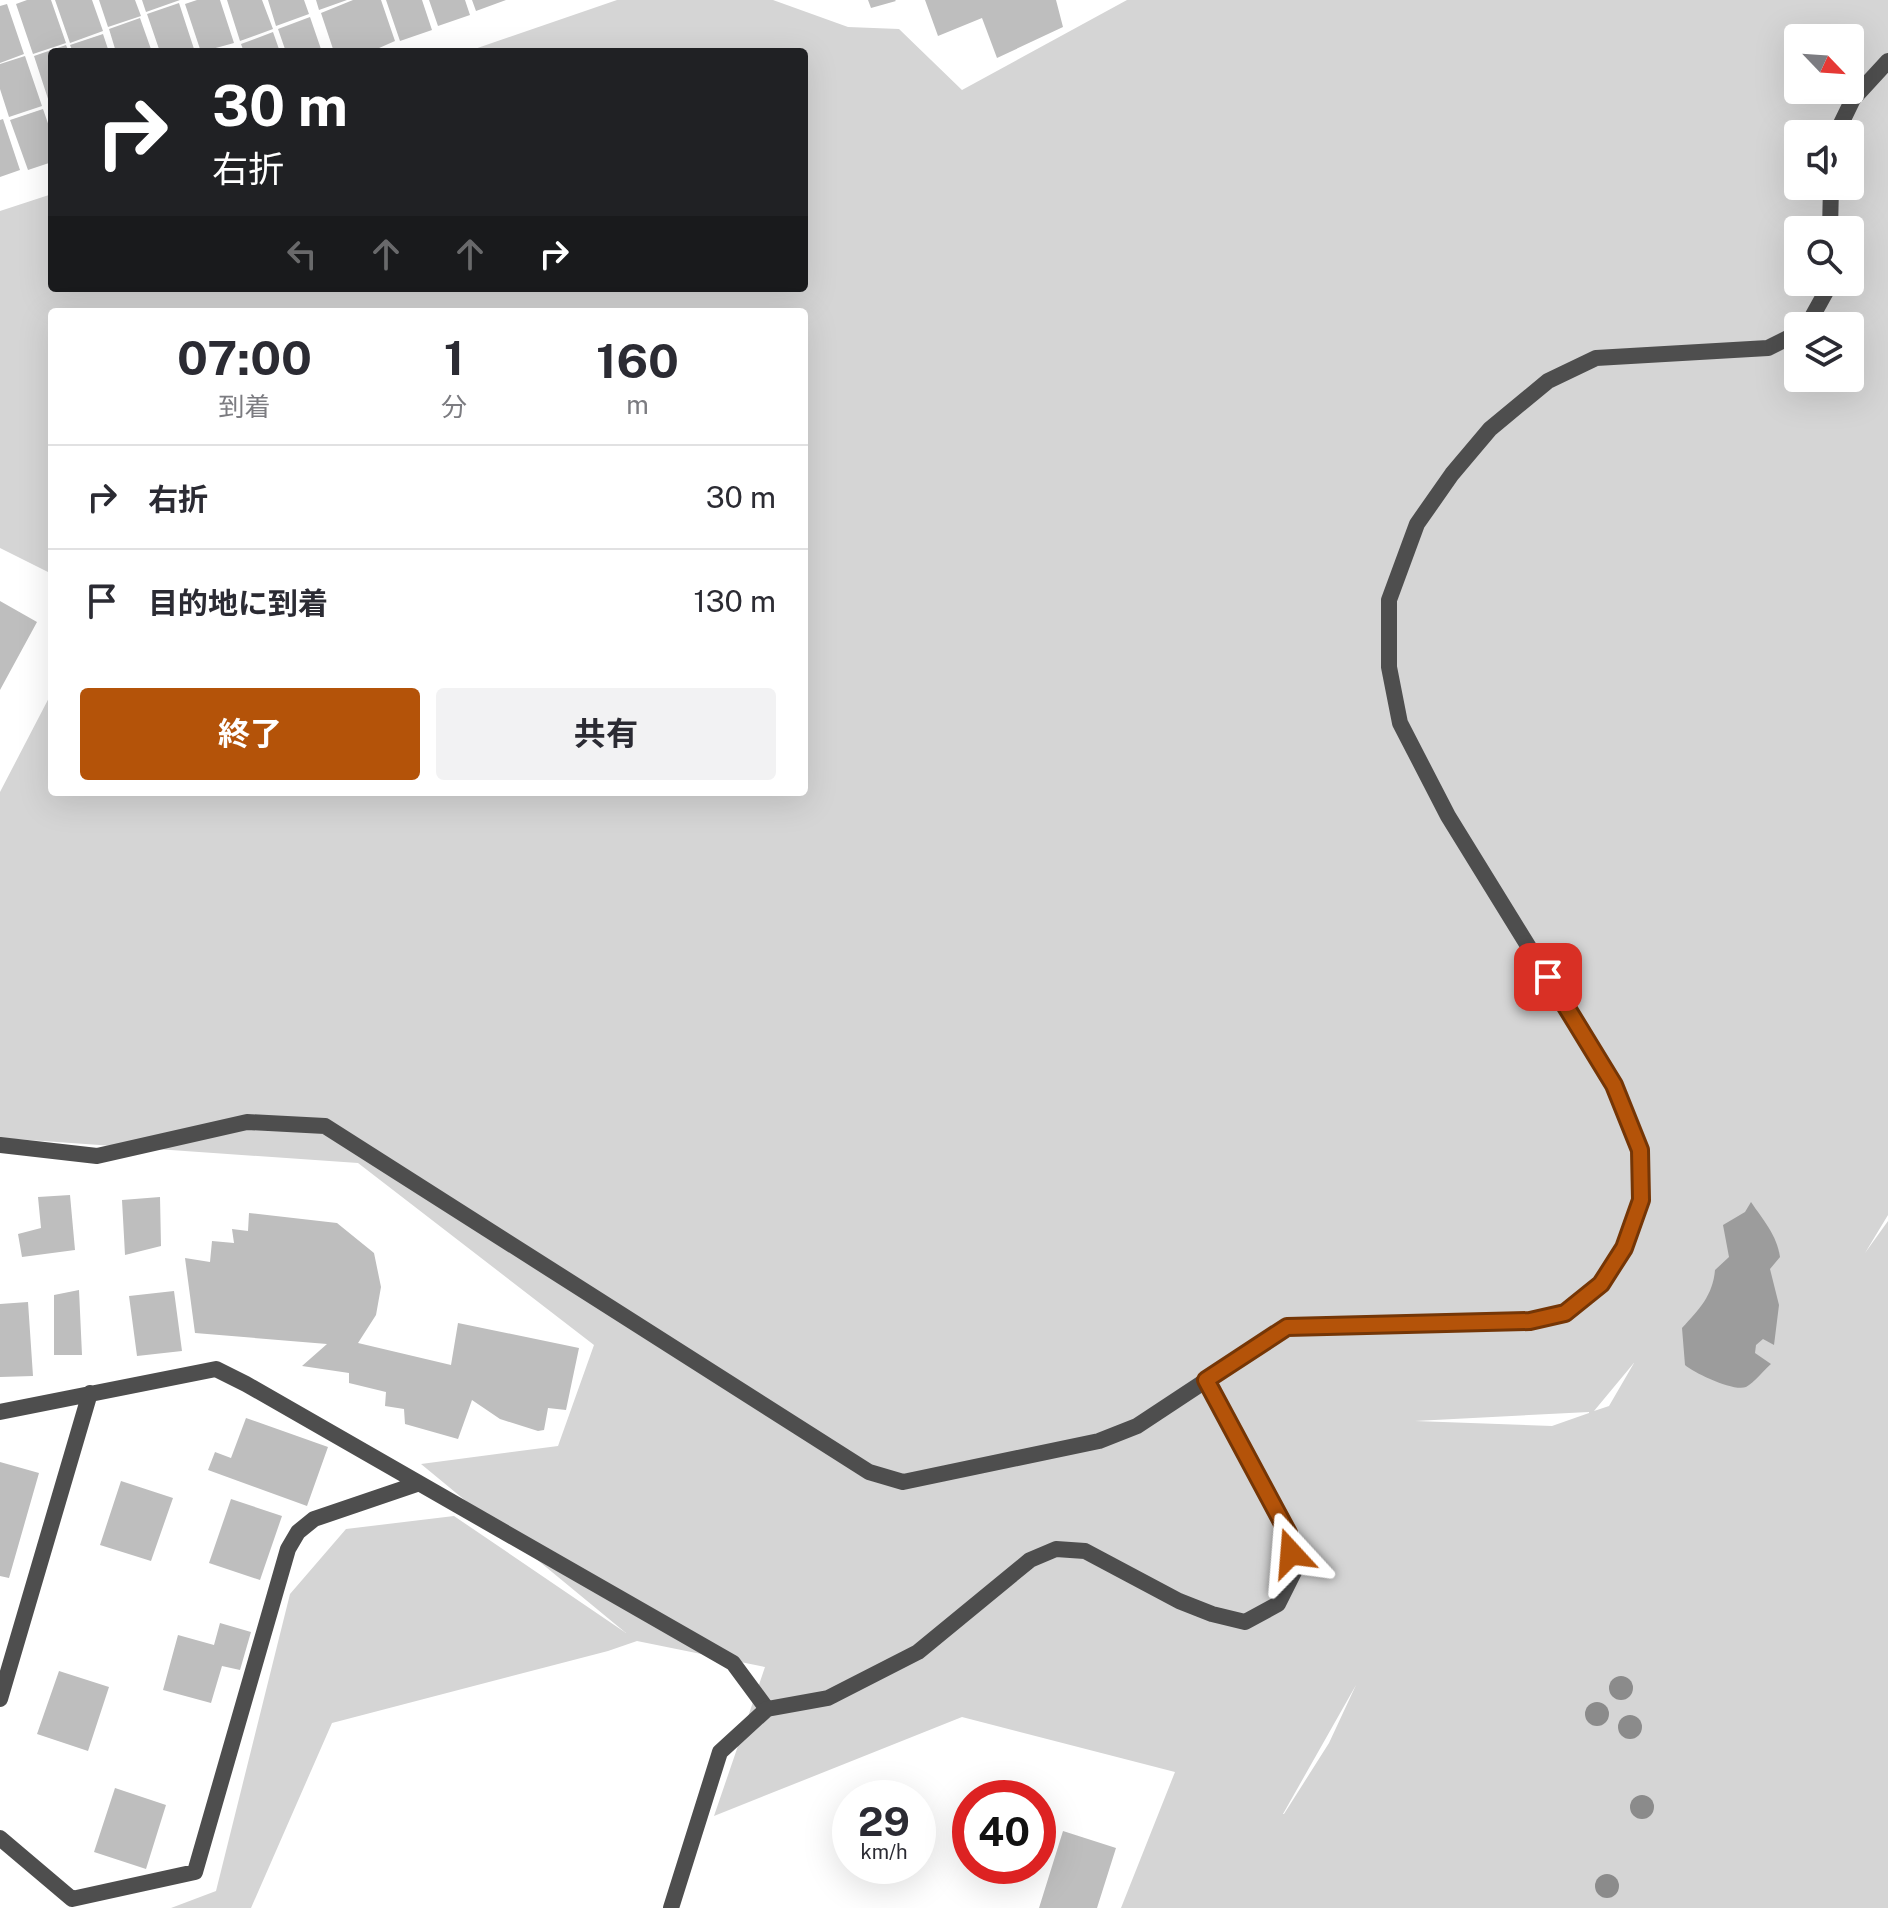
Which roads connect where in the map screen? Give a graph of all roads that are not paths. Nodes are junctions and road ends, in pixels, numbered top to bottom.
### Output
1 (1888, 61) edge
2 (1843, 120) edge
3 (1784, 340) edge
4 (0, 1145) edge
5 (1206, 1380) junction
6 (90, 1393) junction
7 (0, 1412) edge
8 (417, 1484) junction
9 (0, 1699) edge
10 (767, 1709) junction
11 (0, 1838) edge
12 (671, 1908) edge

1 - 2 street
3 - 5 street
4 - 5 street
5 - 10 street
6 - 7 street
6 - 8 street
6 - 9 street
8 - 10 street
8 - 11 street
10 - 12 street

